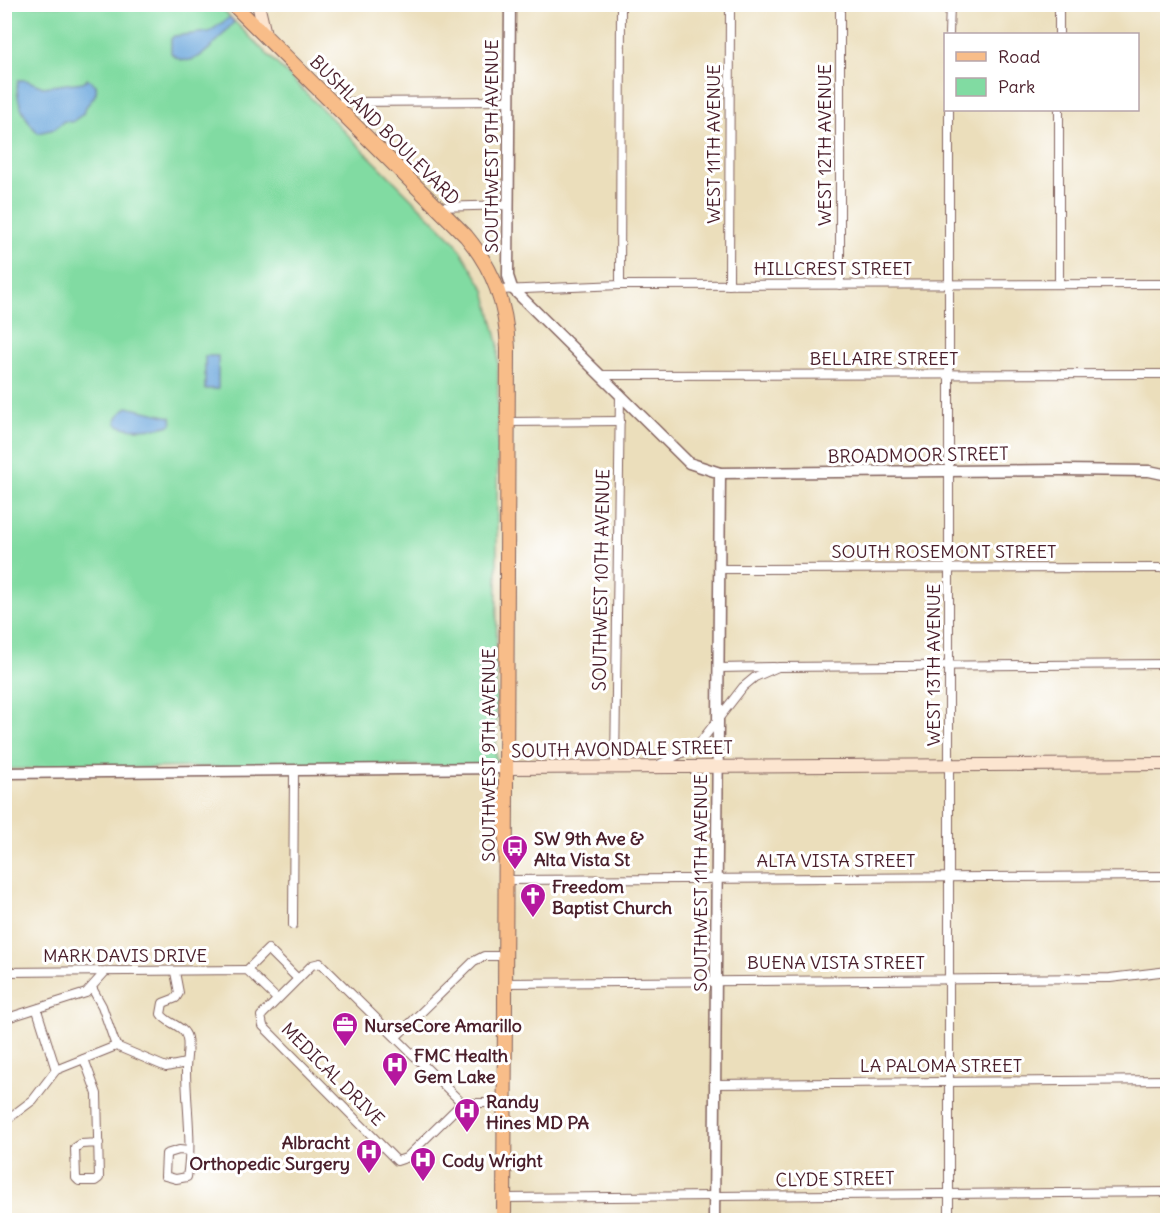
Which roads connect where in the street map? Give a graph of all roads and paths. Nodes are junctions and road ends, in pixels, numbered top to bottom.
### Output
1 (233, 4) edge
2 (258, 4) edge
3 (510, 4) edge
4 (621, 4) edge
5 (730, 4) edge
6 (840, 4) edge
7 (950, 4) edge
8 (1059, 4) edge
9 (950, 33) edge
10 (1059, 33) edge
11 (267, 39) junction
12 (509, 101) junction
13 (334, 105) junction
14 (949, 111) edge
15 (1059, 111) edge
16 (508, 205) junction
17 (437, 207) junction
18 (508, 261) junction
19 (487, 263) junction
20 (1059, 284) junction
21 (1167, 284) edge
22 (620, 285) junction
23 (729, 285) junction
24 (840, 285) junction
25 (948, 285) junction
26 (506, 288) junction
27 (528, 304) junction
28 (507, 308) junction
29 (1167, 374) edge
30 (600, 375) junction
31 (949, 375) junction
32 (620, 394) junction
33 (620, 421) junction
34 (508, 422) junction
35 (689, 463) joint
36 (950, 471) junction
37 (720, 473) junction
38 (1167, 474) edge
39 (720, 568) junction
40 (949, 568) junction
41 (1167, 568) edge
42 (1167, 664) edge
43 (950, 666) junction
44 (719, 668) junction
45 (778, 668) junction
46 (718, 721) junction
47 (1167, 764) edge
48 (657, 765) junction
49 (718, 765) junction
50 (949, 765) junction
51 (615, 766) junction
52 (506, 768) junction
53 (294, 772) junction
54 (4, 773) edge
55 (948, 875) junction
56 (1167, 876) edge
57 (717, 877) junction
58 (505, 880) junction
59 (293, 925) dead end
60 (505, 956) junction
61 (247, 970) junction
62 (1167, 971) edge
63 (4, 972) edge
64 (105, 972) junction
65 (175, 972) junction
66 (948, 978) junction
67 (298, 979) junction
68 (716, 980) junction
69 (505, 983) junction
70 (92, 988) junction
71 (277, 999) junction
72 (37, 1010) junction
73 (4, 1019) edge
74 (396, 1037) junction
75 (116, 1046) junction
76 (84, 1059) junction
77 (186, 1064) junction
78 (56, 1070) junction
79 (1167, 1080) edge
80 (949, 1082) junction
81 (715, 1084) junction
82 (462, 1103) junction
83 (504, 1103) junction
84 (4, 1122) edge
85 (99, 1143) junction
86 (189, 1151) dead end
87 (1167, 1192) edge
88 (949, 1193) junction
89 (504, 1198) junction
90 (714, 1198) junction
91 (504, 1221) edge
92 (714, 1221) edge
93 (949, 1221) edge

1 - 11 main road, BUSHLAND BOULEVARD
2 - 11 main road
3 - 12 street, SOUTHWEST 9TH AVENUE
4 - 22 street
5 - 23 street, WEST 11TH AVENUE
6 - 24 street, WEST 12TH AVENUE
7 - 9 street
8 - 10 street
11 - 13 main road, BUSHLAND BOULEVARD
12 - 13 street
12 - 16 street, SOUTHWEST 9TH AVENUE
13 - 17 main road, BUSHLAND BOULEVARD
14 - 25 street, WEST 13TH AVENUE
15 - 20 street
16 - 17 street
16 - 18 street, SOUTHWEST 9TH AVENUE
17 - 19 main road, BUSHLAND BOULEVARD
18 - 19 street
18 - 26 street, SOUTHWEST 9TH AVENUE
19 - 26 main road, BUSHLAND BOULEVARD
20 - 21 street, HILLCREST STREET
20 - 25 street, HILLCREST STREET
22 - 23 street, HILLCREST STREET
22 - 26 street, HILLCREST STREET
23 - 24 street, HILLCREST STREET
24 - 25 street, HILLCREST STREET
25 - 31 street, WEST 13TH AVENUE
26 - 27 street, BUSHLAND BOULEVARD
26 - 28 main road, SOUTHWEST 9TH AVENUE
27 - 28 street
27 - 30 street, BUSHLAND BOULEVARD
28 - 34 main road, SOUTHWEST 9TH AVENUE
29 - 31 street, BELLAIRE STREET
30 - 31 street, BELLAIRE STREET
30 - 32 street, BUSHLAND BOULEVARD
31 - 36 street, WEST 13TH AVENUE
32 - 33 street, SOUTHWEST 10TH AVENUE
32 - 35 street, BUSHLAND BOULEVARD
33 - 34 street
33 - 51 street, SOUTHWEST 10TH AVENUE
34 - 52 main road, SOUTHWEST 9TH AVENUE
35 - 37 street, BROADMOOR STREET
36 - 37 street, BROADMOOR STREET
36 - 38 street, BROADMOOR STREET
36 - 40 street, WEST 13TH AVENUE
37 - 39 street, SOUTHWEST 11TH AVENUE
39 - 40 street, SOUTH ROSEMONT STREET
39 - 44 street, SOUTHWEST 11TH AVENUE
40 - 41 street, SOUTH ROSEMONT STREET
40 - 43 street, WEST 13TH AVENUE
42 - 43 street
43 - 45 street
43 - 50 street, WEST 13TH AVENUE
44 - 45 street
44 - 46 street, SOUTHWEST 11TH AVENUE
45 - 46 street
46 - 48 street
46 - 49 street, SOUTHWEST 11TH AVENUE
47 - 50 main road, SOUTH AVONDALE STREET
48 - 49 main road, SOUTH AVONDALE STREET
48 - 51 main road, SOUTH AVONDALE STREET
49 - 50 main road, SOUTH AVONDALE STREET
49 - 57 street, SOUTHWEST 11TH AVENUE
50 - 55 street, WEST 13TH AVENUE
51 - 52 main road, SOUTH AVONDALE STREET
52 - 53 street, SOUTH AVONDALE STREET
52 - 58 main road, SOUTHWEST 9TH AVENUE
53 - 54 street, SOUTH AVONDALE STREET
53 - 59 street
55 - 56 street, ALTA VISTA STREET
55 - 57 street, ALTA VISTA STREET
55 - 66 street, WEST 13TH AVENUE
57 - 58 street, ALTA VISTA STREET
57 - 68 street, SOUTHWEST 11TH AVENUE
58 - 60 main road, SOUTHWEST 9TH AVENUE
60 - 69 main road, SOUTHWEST 9TH AVENUE
60 - 74 street
61 - 65 street, MARK DAVIS DRIVE
61 - 67 street
61 - 71 street
62 - 66 street, BUENA VISTA STREET
63 - 64 street, MARK DAVIS DRIVE
64 - 65 street, MARK DAVIS DRIVE
64 - 70 street
65 - 77 street
66 - 68 street, BUENA VISTA STREET
66 - 80 street, WEST 13TH AVENUE
67 - 71 street, MEDICAL DRIVE
67 - 74 street, MEDICAL DRIVE
68 - 69 street, BUENA VISTA STREET
68 - 81 street, SOUTHWEST 11TH AVENUE
69 - 83 main road, SOUTHWEST 9TH AVENUE
70 - 72 street
70 - 75 street
71 - 82 street, MEDICAL DRIVE
72 - 73 street
72 - 78 street
74 - 82 street, MEDICAL DRIVE
75 - 76 street
75 - 77 street
76 - 78 street
76 - 85 street
77 - 86 street
78 - 84 street
79 - 80 street, LA PALOMA STREET
80 - 81 street, LA PALOMA STREET
80 - 88 street, WEST 13TH AVENUE
81 - 90 street, SOUTHWEST 11TH AVENUE
82 - 83 street
83 - 89 main road, SOUTHWEST 9TH AVENUE
85 - 85 street
87 - 88 street, CLYDE STREET
88 - 90 street, CLYDE STREET
88 - 93 street, WEST 13TH AVENUE
89 - 90 street, CLYDE STREET
89 - 91 main road, SOUTHWEST 9TH AVENUE
90 - 92 street, SOUTHWEST 11TH AVENUE

